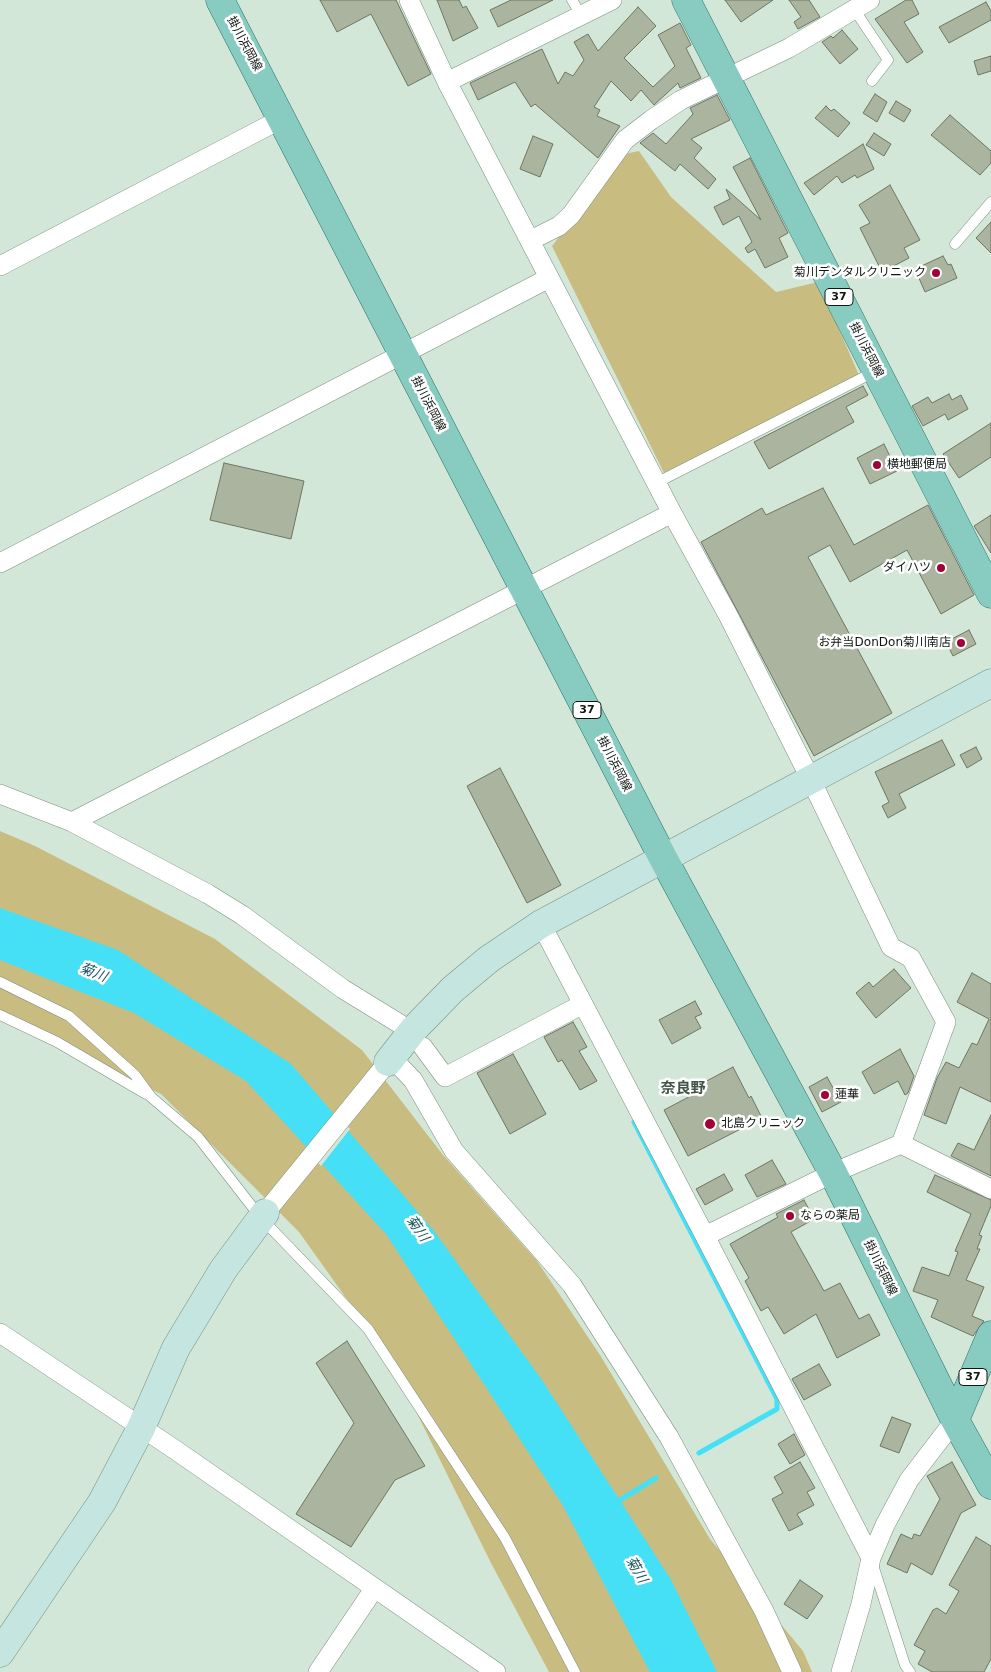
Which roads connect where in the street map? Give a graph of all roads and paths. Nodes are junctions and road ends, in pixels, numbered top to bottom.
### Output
1 (220, 0) edge
2 (409, 0) edge
3 (612, 0) edge
4 (686, 0) edge
5 (862, 5) edge
6 (577, 8) edge
7 (727, 78) junction
8 (872, 81) dead end
9 (447, 82) junction
10 (283, 118) junction
11 (991, 202) edge
12 (531, 240) junction
13 (954, 244) dead end
14 (0, 266) edge
15 (549, 278) junction
16 (403, 356) junction
17 (877, 371) junction
18 (656, 483) junction
19 (672, 513) junction
20 (0, 563) edge
21 (524, 590) junction
22 (991, 594) edge
23 (991, 683) edge
24 (811, 780) junction
25 (0, 794) edge
26 (72, 822) junction
27 (663, 858) junction
28 (541, 924) junction
29 (0, 982) edge
30 (584, 1004) junction
31 (0, 1015) edge
32 (400, 1024) dead end
33 (423, 1048) dead end
34 (389, 1059) junction
35 (151, 1097) junction
36 (901, 1144) junction
37 (833, 1173) junction
38 (991, 1189) edge
39 (263, 1215) junction
40 (705, 1236) junction
41 (0, 1333) edge
42 (991, 1335) edge
43 (955, 1420) junction
44 (141, 1428) junction
45 (991, 1485) edge
46 (871, 1558) junction
47 (374, 1589) junction
48 (0, 1653) edge
49 (318, 1672) edge
50 (496, 1672) edge
51 (575, 1672) edge
52 (792, 1672) edge
53 (841, 1672) edge
54 (910, 1672) edge

1 - 10 main road, 掛川浜岡線 / 37
2 - 9 street
3 - 6 street
4 - 7 main road, 掛川浜岡線 / 37
5 - 7 street
5 - 8 lane
6 - 9 street
7 - 12 street
7 - 17 main road, 掛川浜岡線 / 37
9 - 12 street
10 - 14 street
10 - 16 main road, 掛川浜岡線 / 37
11 - 13 lane
12 - 15 street
15 - 16 street
15 - 18 street
16 - 20 street
16 - 21 main road, 掛川浜岡線 / 37
17 - 18 lane
17 - 22 main road, 掛川浜岡線 / 37
18 - 19 street
19 - 21 street
19 - 24 street
21 - 26 street
21 - 27 main road, 掛川浜岡線 / 37
23 - 24 street
24 - 27 street
24 - 36 street
25 - 26 street
26 - 32 street
27 - 28 street
27 - 37 main road, 掛川浜岡線 / 37
28 - 30 street
28 - 34 street
29 - 35 lane
30 - 33 street
30 - 40 street
31 - 35 lane
34 - 39 street
34 - 52 street
35 - 39 lane
36 - 37 street
36 - 38 street
37 - 40 street
37 - 43 main road, 掛川浜岡線 / 37
39 - 44 street
39 - 51 lane
40 - 46 street
41 - 44 street
42 - 43 main road, 37
43 - 45 main road, 掛川浜岡線 / 37
43 - 46 street
44 - 47 street
44 - 48 street
46 - 53 street
46 - 54 lane
47 - 49 street
47 - 50 street

